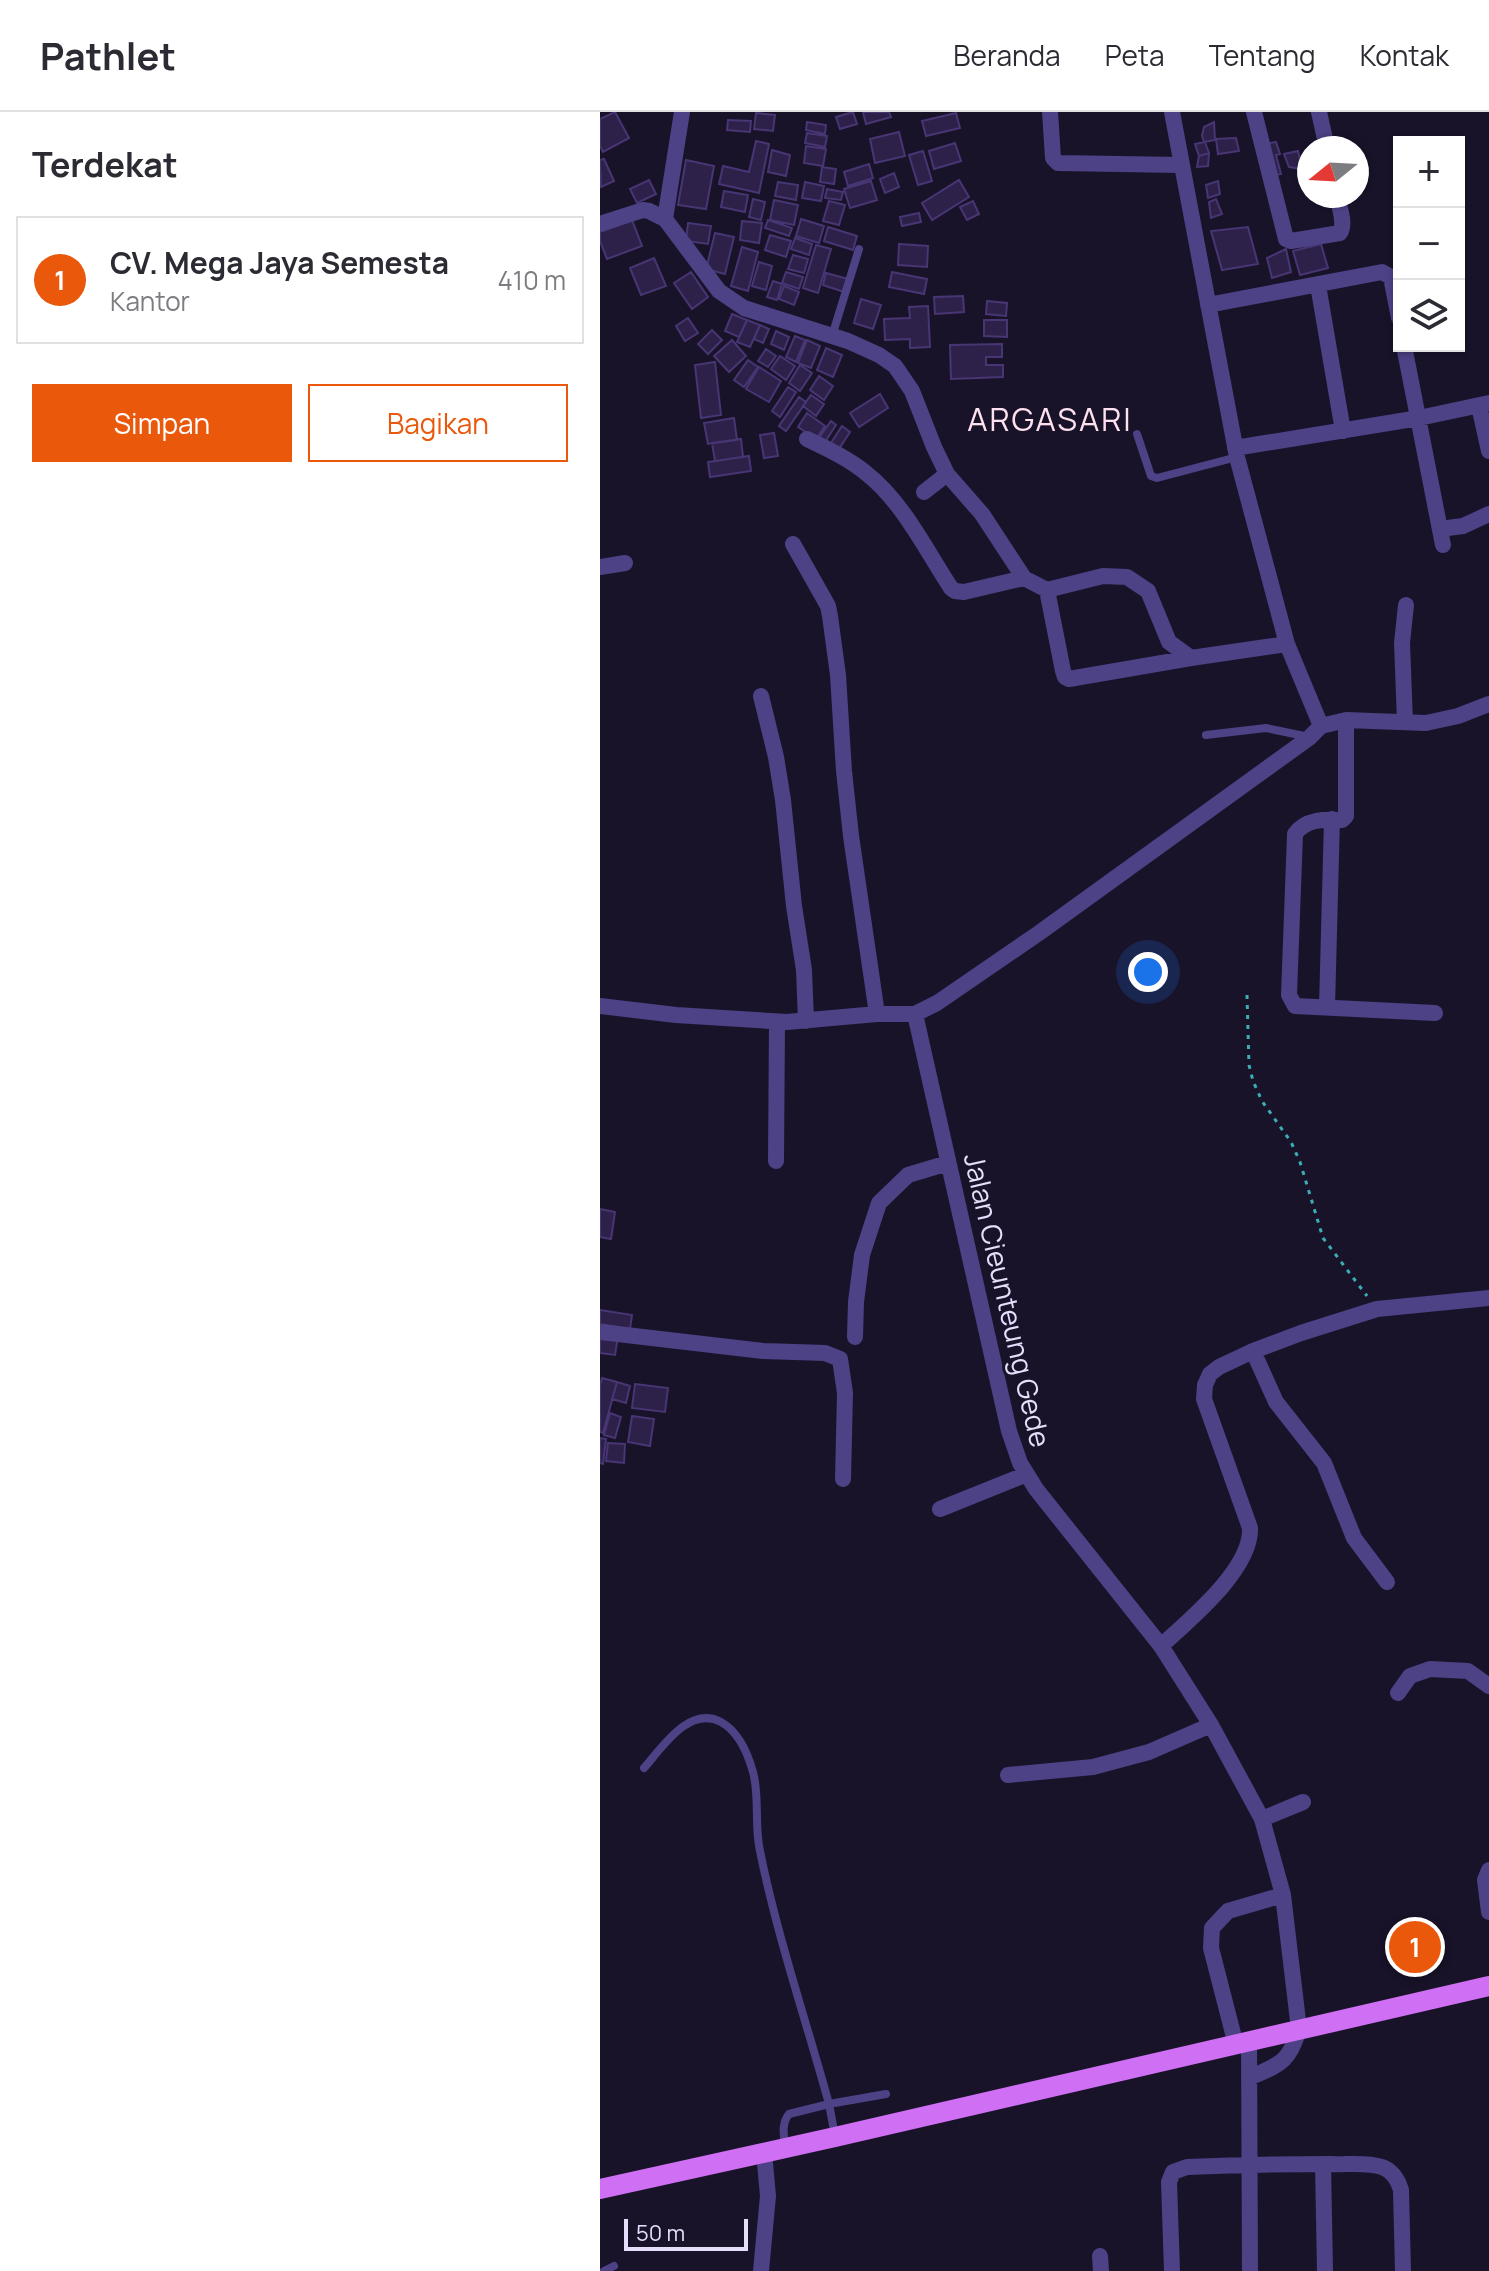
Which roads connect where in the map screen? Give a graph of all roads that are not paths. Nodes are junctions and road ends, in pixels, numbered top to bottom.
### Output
1 (682, 112) edge
2 (1050, 112) edge
3 (1172, 112) edge
4 (1254, 112) edge
5 (1319, 112) edge
6 (1324, 136) edge
7 (1181, 165) junction
8 (1339, 208) edge
9 (665, 219) junction
10 (600, 224) edge
11 (859, 249) dead end
12 (1318, 285) junction
13 (1393, 287) edge
14 (1208, 305) junction
15 (832, 337) junction
16 (1405, 352) edge
17 (1484, 405) edge
18 (1419, 418) junction
19 (1343, 431) junction
20 (1137, 434) dead end
21 (807, 439) dead end
22 (1489, 451) edge
23 (1236, 453) junction
24 (947, 474) junction
25 (924, 492) dead end
26 (1489, 514) edge
27 (793, 544) dead end
28 (625, 563) dead end
29 (600, 567) edge
30 (1024, 578) junction
31 (1047, 590) junction
32 (1406, 605) dead end
33 (1287, 644) junction
34 (1191, 658) junction
35 (761, 696) dead end
36 (1489, 704) edge
37 (1346, 720) junction
38 (1405, 722) junction
39 (1315, 732) junction
40 (1206, 735) dead end
41 (1332, 819) junction
42 (600, 1006) edge
43 (1327, 1007) junction
44 (1435, 1013) dead end
45 (877, 1014) junction
46 (915, 1014) junction
47 (806, 1021) junction
48 (777, 1022) junction
49 (776, 1161) dead end
50 (948, 1163) junction
51 (1489, 1298) edge
52 (600, 1332) edge
53 (855, 1337) dead end
54 (1253, 1351) junction
55 (1027, 1474) junction
56 (843, 1479) dead end
57 (940, 1509) dead end
58 (1387, 1582) dead end
59 (1161, 1646) junction
60 (1489, 1686) edge
61 (1398, 1693) dead end
62 (1211, 1725) junction
63 (644, 1768) dead end
64 (1008, 1775) dead end
65 (1303, 1802) dead end
66 (1262, 1819) junction
67 (1489, 1870) edge
68 (1283, 1895) junction
69 (1489, 1912) edge
70 (1489, 1986) edge
71 (1299, 2029) junction
72 (1243, 2043) junction
73 (1249, 2078) junction
74 (886, 2094) dead end
75 (829, 2104) junction
76 (835, 2137) junction
77 (785, 2148) junction
78 (764, 2152) junction
79 (1323, 2164) junction
80 (1249, 2165) junction
81 (600, 2189) edge
82 (614, 2266) dead end
83 (604, 2271) edge
84 (761, 2271) edge
85 (1172, 2271) edge
86 (1250, 2271) edge
87 (1325, 2271) edge
88 (1403, 2271) edge

1 - 9 street
2 - 7 street
3 - 7 street
4 - 8 street
5 - 6 street
7 - 14 street
9 - 10 street
9 - 15 street
11 - 15 lane
12 - 13 street
12 - 14 street
12 - 19 street
14 - 23 street
15 - 24 street
16 - 18 street
17 - 18 street
17 - 22 street
18 - 19 street
18 - 26 street
19 - 23 street
20 - 23 lane
21 - 30 street
23 - 33 street
24 - 25 street
24 - 30 street
27 - 45 street
28 - 29 street
30 - 31 street
31 - 34 street
31 - 34 street
32 - 38 street
33 - 34 street
33 - 39 street
35 - 47 street
36 - 38 street
37 - 38 street
37 - 39 street
37 - 41 street
39 - 40 lane
39 - 46 street
41 - 43 street
41 - 43 street
42 - 48 street
43 - 44 street
45 - 46 street
45 - 47 street
46 - 50 street, Jalan Cieunteung Gede
47 - 48 street
48 - 49 street
50 - 53 street
50 - 55 street, Jalan Cieunteung Gede
51 - 54 street
52 - 56 street
54 - 58 street
54 - 59 street
55 - 57 street
55 - 59 street, Jalan Cieunteung Gede
59 - 62 street, Jalan Cieunteung Gede
60 - 61 street
62 - 64 street
62 - 66 street, Jalan Cieunteung Gede
63 - 75 lane
65 - 66 street
66 - 68 street, Jalan Cieunteung Gede
67 - 69 street
68 - 71 street, Jalan Cieunteung Gede
68 - 72 street
70 - 71 main road
71 - 72 main road
71 - 73 street
72 - 73 street
72 - 76 main road
73 - 80 street
74 - 75 lane
75 - 76 lane
75 - 77 lane
76 - 77 main road
77 - 78 main road
78 - 81 main road
78 - 84 street
79 - 80 street
79 - 87 street
79 - 88 street
80 - 85 street
80 - 86 street
82 - 83 lane

